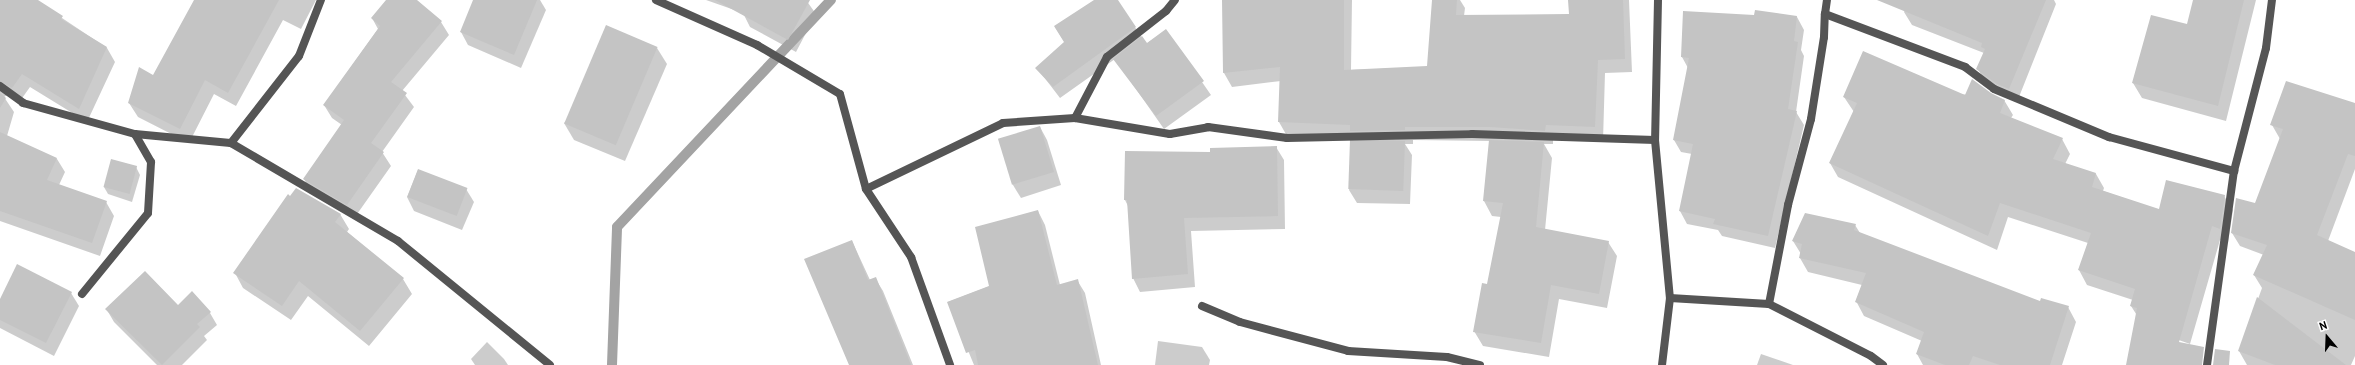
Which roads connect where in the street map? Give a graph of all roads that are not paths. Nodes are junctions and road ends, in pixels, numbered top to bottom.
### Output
1 (321, 0) edge
2 (656, 0) edge
3 (1175, 0) edge
4 (1658, 0) edge
5 (1827, 0) edge
6 (2272, 0) edge
7 (1825, 14) junction
8 (0, 86) edge
9 (1075, 118) junction
10 (135, 134) junction
11 (1655, 140) junction
12 (231, 143) junction
13 (2234, 171) junction
14 (866, 189) junction
15 (82, 294) dead end
16 (1670, 298) junction
17 (1769, 304) junction
18 (1202, 306) dead end
19 (550, 365) edge
20 (950, 365) edge
21 (1480, 365) edge
22 (1662, 365) edge
23 (1883, 365) edge
24 (2207, 365) edge

1 - 12 street
2 - 14 street
3 - 9 street
4 - 11 street
5 - 7 street
6 - 13 street
7 - 13 street
7 - 17 street
8 - 10 street
9 - 11 street
9 - 14 street
10 - 12 street
10 - 15 street
11 - 16 street
12 - 19 street
13 - 24 street
14 - 20 street
16 - 17 street
16 - 22 street
17 - 23 street
18 - 21 street

